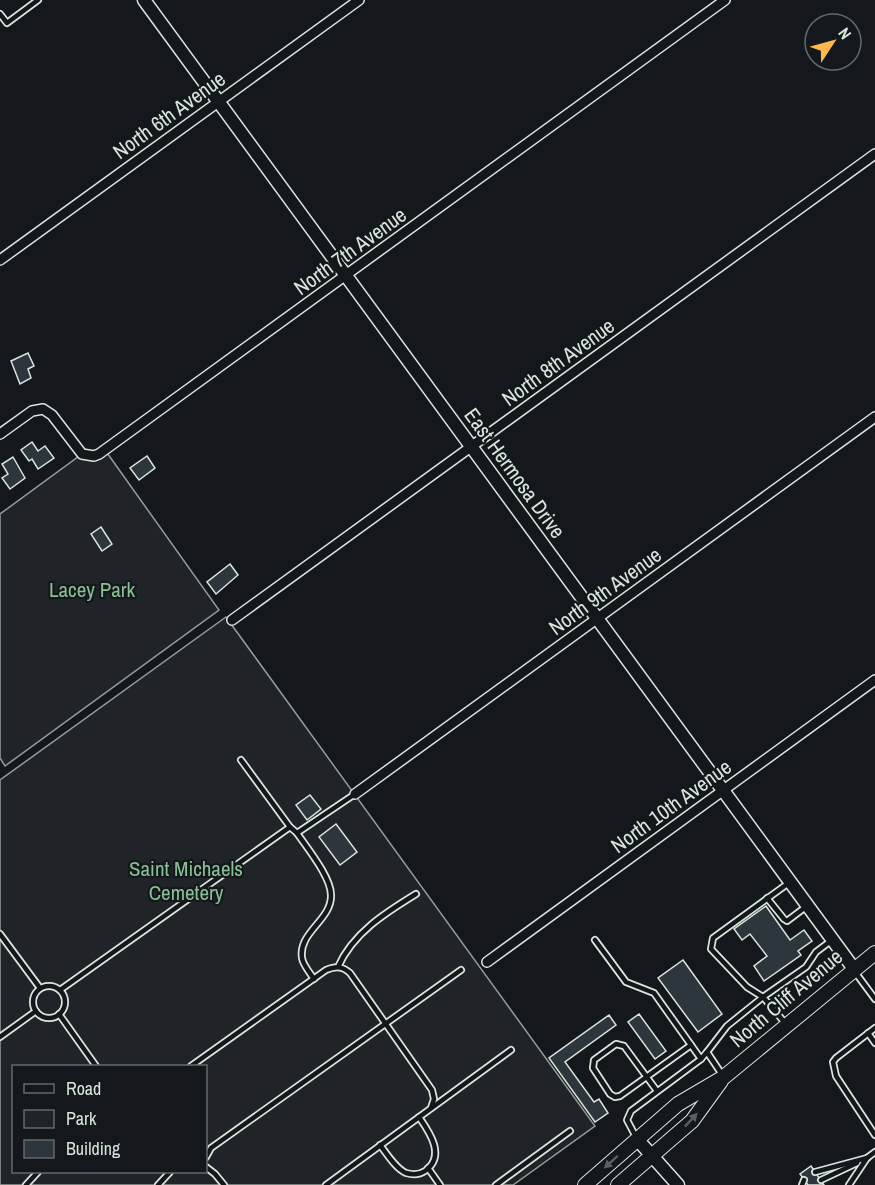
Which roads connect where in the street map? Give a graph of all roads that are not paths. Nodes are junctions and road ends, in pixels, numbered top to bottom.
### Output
1 (38, 0) edge
2 (144, 0) edge
3 (359, 0) edge
4 (725, 0) edge
5 (0, 14) edge
6 (219, 102) junction
7 (875, 154) edge
8 (0, 260) edge
9 (346, 276) junction
10 (875, 417) edge
11 (0, 434) edge
12 (471, 447) junction
13 (597, 619) junction
14 (232, 620) dead end
15 (875, 680) edge
16 (241, 760) dead end
17 (723, 791) junction
18 (356, 794) joint
19 (290, 827) junction
20 (297, 833) junction
21 (790, 882) junction
22 (416, 894) dead end
23 (767, 898) junction
24 (807, 906) junction
25 (0, 934) edge
26 (595, 940) dead end
27 (832, 940) junction
28 (875, 953) edge
29 (487, 962) dead end
30 (338, 967) junction
31 (854, 969) junction
32 (461, 970) dead end
33 (314, 979) junction
34 (40, 988) junction
35 (60, 990) junction
36 (763, 997) junction
37 (875, 999) edge
38 (36, 1011) junction
39 (58, 1014) junction
40 (385, 1023) junction
41 (786, 1024) junction
42 (875, 1028) edge
43 (868, 1033) junction
44 (0, 1037) edge
45 (875, 1043) edge
46 (691, 1045) junction
47 (511, 1050) dead end
48 (707, 1052) junction
49 (701, 1059) junction
50 (95, 1065) edge
51 (192, 1065) edge
52 (646, 1077) junction
53 (724, 1077) junction
54 (657, 1091) junction
55 (431, 1108) junction
56 (419, 1117) junction
57 (570, 1131) dead end
58 (875, 1135) edge
59 (637, 1139) junction
60 (380, 1145) junction
61 (875, 1152) edge
62 (207, 1155) edge
63 (651, 1155) junction
64 (867, 1158) junction
65 (207, 1168) edge
66 (428, 1168) junction
67 (815, 1172) dead end
68 (37, 1173) edge
69 (169, 1173) edge
70 (821, 1180) dead end
71 (26, 1185) edge
72 (158, 1185) edge
73 (224, 1185) edge
74 (326, 1185) edge
75 (440, 1185) edge
76 (496, 1185) edge
77 (585, 1185) edge
78 (618, 1185) edge
79 (678, 1185) edge
80 (849, 1185) edge

1 - 5 lane
2 - 6 street, East Hermosa Drive
3 - 6 street, North 6th Avenue
4 - 9 street, North 7th Avenue
6 - 8 street, North 6th Avenue
6 - 9 street, East Hermosa Drive
7 - 12 street, North 8th Avenue
9 - 11 street, North 7th Avenue
9 - 12 street, East Hermosa Drive
10 - 13 street, North 9th Avenue
12 - 13 street, East Hermosa Drive
12 - 14 street, North 8th Avenue
13 - 17 street, East Hermosa Drive
13 - 18 street, North 9th Avenue
15 - 17 street, North 10th Avenue
16 - 19 lane
17 - 21 street, East Hermosa Drive
17 - 29 street, North 10th Avenue
18 - 20 lane
19 - 20 lane
19 - 35 lane
20 - 33 lane
21 - 23 lane
21 - 24 street, East Hermosa Drive
22 - 30 lane
23 - 24 lane
23 - 36 lane
24 - 27 street, East Hermosa Drive
25 - 34 lane
26 - 46 lane
27 - 31 street, East Hermosa Drive
27 - 36 lane
28 - 31 main road, North Cliff Avenue
30 - 33 lane
30 - 40 lane
31 - 37 lane
31 - 41 main road, North Cliff Avenue
32 - 40 lane
33 - 51 lane
34 - 35 lane
34 - 38 lane
35 - 39 lane
36 - 41 lane
36 - 48 lane
38 - 39 lane
38 - 44 lane
39 - 50 lane
40 - 55 lane
40 - 62 lane
41 - 53 main road, North Cliff Avenue
42 - 43 lane
43 - 45 lane
43 - 58 lane
46 - 49 lane
46 - 52 lane
47 - 55 lane
48 - 49 lane
48 - 53 lane
49 - 54 lane
52 - 52 lane
52 - 54 lane
53 - 59 main road, North Cliff Avenue
63 -> 53 main road, North Cliff Avenue
54 - 59 lane
55 - 56 lane
56 - 60 lane
56 - 66 lane
57 - 76 lane
59 - 63 street
59 -> 77 main road, North Cliff Avenue
60 - 66 lane
60 - 74 lane
61 - 64 lane
63 - 78 main road, North Cliff Avenue
63 - 79 street
64 - 67 lane
64 - 70 lane
64 - 80 lane
65 - 73 lane
66 - 75 lane
68 - 71 lane
69 - 72 lane

